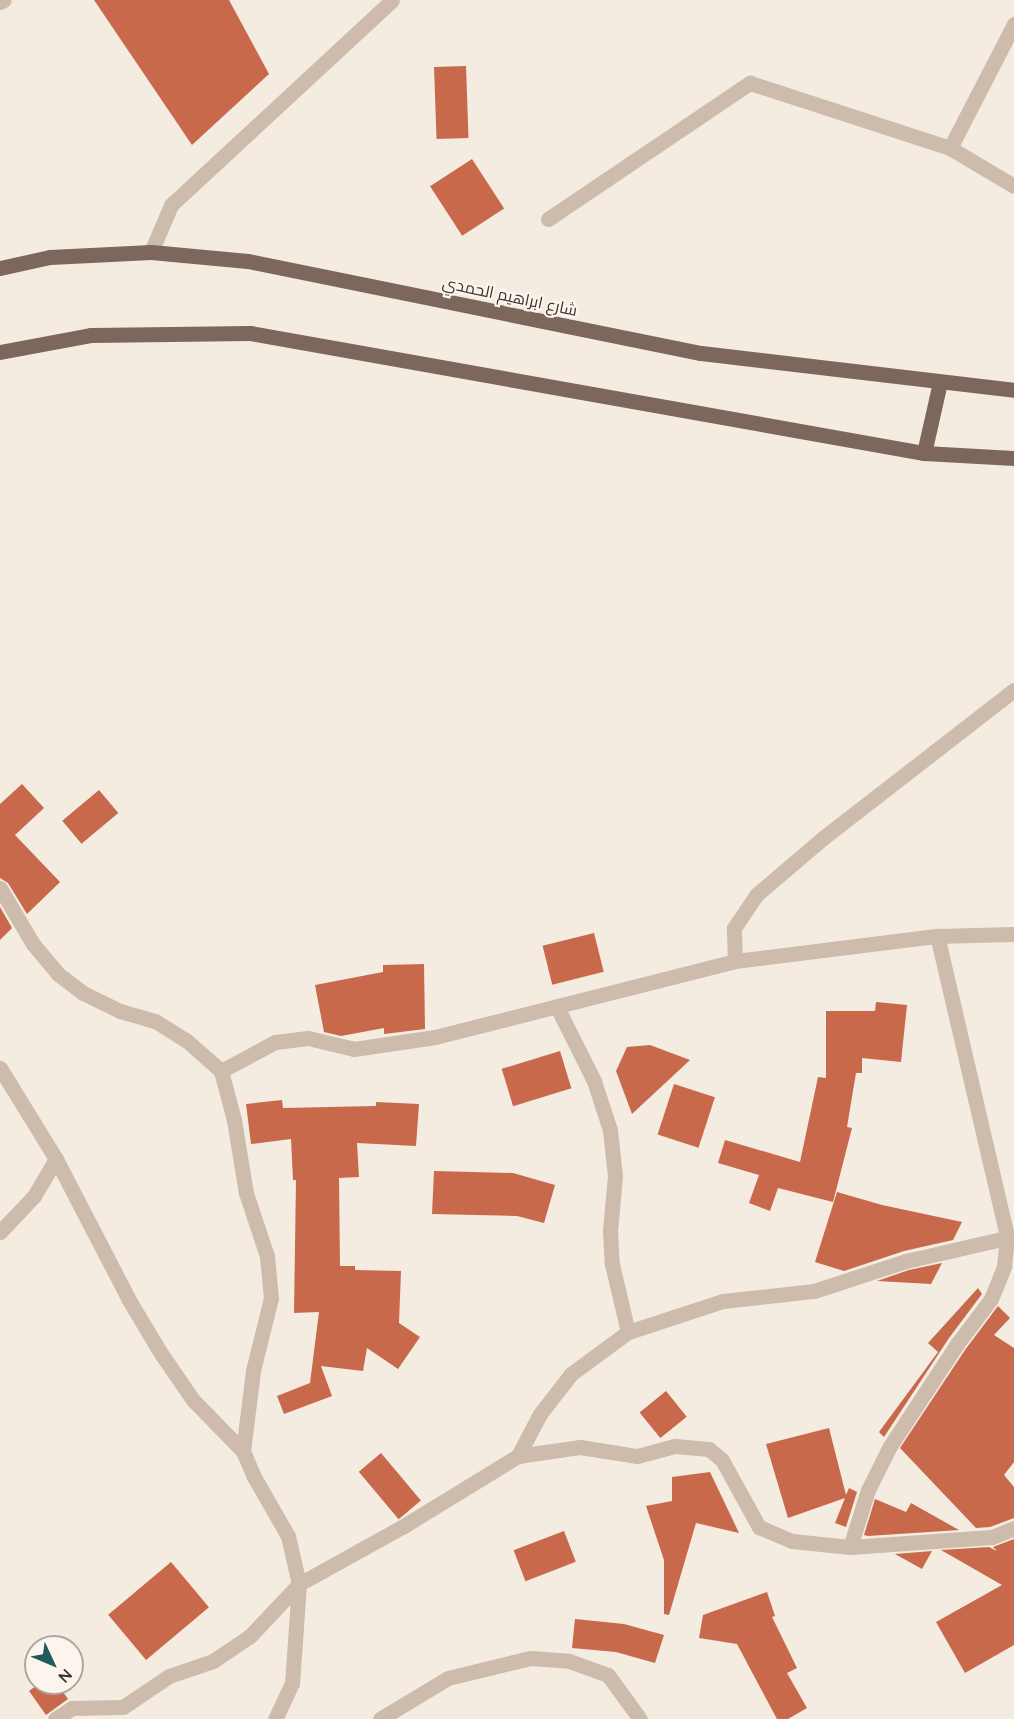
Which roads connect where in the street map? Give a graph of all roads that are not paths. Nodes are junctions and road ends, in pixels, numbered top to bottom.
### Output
1 (392, 0) edge
2 (1014, 24) edge
3 (950, 148) junction
4 (1014, 186) edge
5 (548, 219) dead end
6 (150, 252) junction
7 (0, 268) edge
8 (0, 352) edge
9 (940, 382) junction
10 (1014, 390) edge
11 (924, 453) junction
12 (1014, 458) edge
13 (1014, 690) edge
14 (0, 888) edge
15 (1014, 934) edge
16 (937, 936) junction
17 (735, 961) junction
18 (557, 1007) junction
19 (0, 1068) edge
20 (220, 1071) junction
21 (56, 1159) junction
22 (0, 1232) edge
23 (1011, 1236) edge
24 (628, 1332) junction
25 (243, 1451) junction
26 (518, 1455) junction
27 (1014, 1528) edge
28 (850, 1547) junction
29 (299, 1584) junction
30 (54, 1719) edge
31 (275, 1719) edge
32 (380, 1719) edge
33 (640, 1719) edge

1 - 6 street
2 - 3 street
3 - 4 street
3 - 5 street
6 - 7 main road, شارع ابراهيم الحمدي
6 - 9 main road, شارع ابراهيم الحمدي
8 - 11 main road
9 - 10 main road, شارع ابراهيم الحمدي
9 - 11 main road
11 - 12 main road
13 - 17 street
14 - 20 street
15 - 16 street
16 - 17 street
16 - 23 street
17 - 18 street
18 - 20 street
18 - 24 street
19 - 21 street
20 - 25 street
21 - 22 street
21 - 25 street
23 - 24 street
23 - 28 street
24 - 26 street
25 - 29 street
26 - 28 street
26 - 29 street
27 - 28 street
29 - 30 street
29 - 31 street
32 - 33 street

